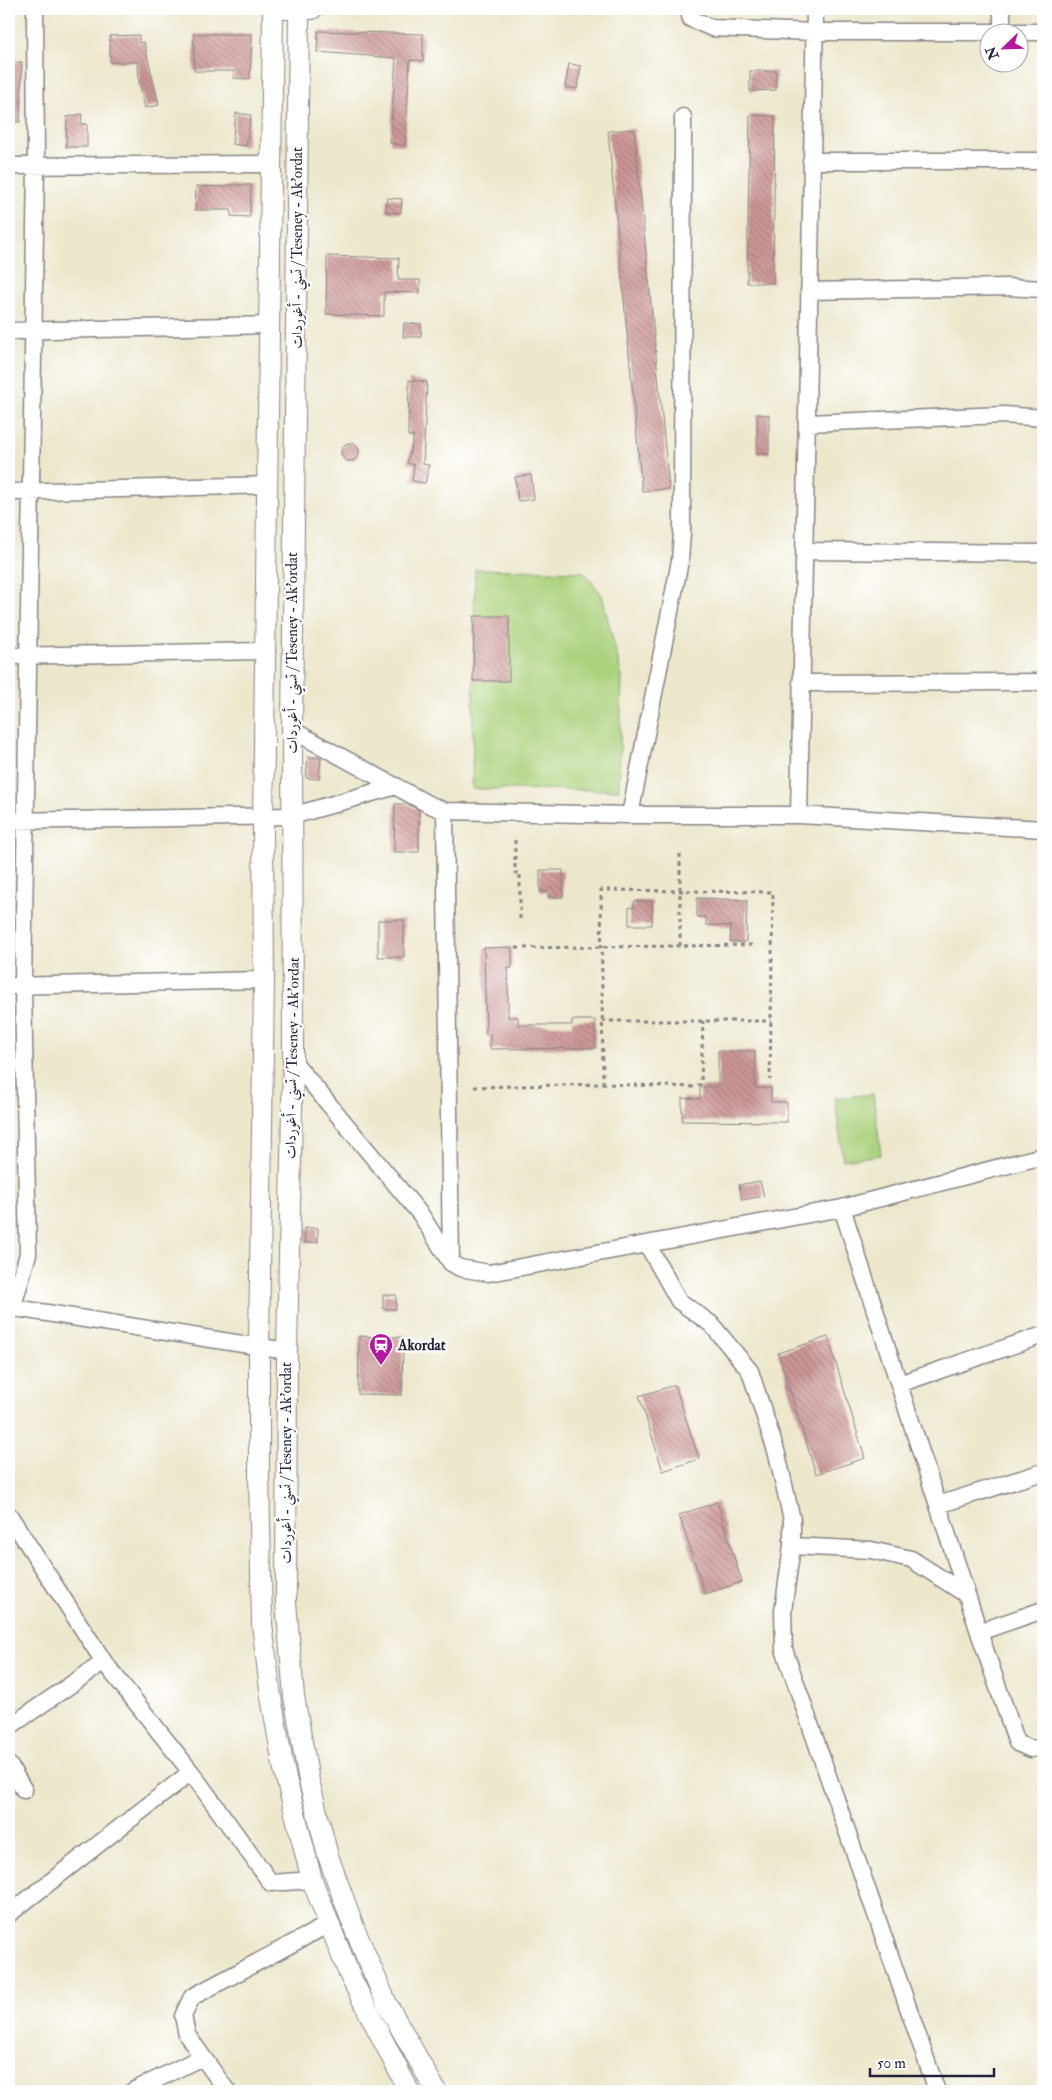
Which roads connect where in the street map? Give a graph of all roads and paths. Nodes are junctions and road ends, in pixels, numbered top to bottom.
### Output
1 (35, 9) edge
2 (264, 9) edge
3 (274, 9) edge
4 (304, 9) edge
5 (688, 9) edge
6 (815, 9) edge
7 (1002, 9) edge
8 (1002, 22) edge
9 (980, 31) edge
10 (814, 32) junction
11 (1030, 32) edge
12 (1043, 32) edge
13 (683, 117) dead end
14 (812, 161) junction
15 (1043, 162) edge
16 (272, 164) junction
17 (9, 166) edge
18 (36, 166) junction
19 (1043, 289) edge
20 (809, 291) junction
21 (270, 325) junction
22 (9, 331) edge
23 (33, 331) junction
24 (1043, 418) edge
25 (807, 422) junction
26 (268, 485) junction
27 (9, 492) edge
28 (30, 492) junction
29 (804, 551) junction
30 (1043, 553) edge
31 (266, 651) junction
32 (9, 656) edge
33 (28, 656) junction
34 (1043, 682) edge
35 (801, 683) junction
36 (292, 730) junction
37 (396, 786) junction
38 (445, 811) junction
39 (630, 815) junction
40 (799, 815) junction
41 (292, 816) junction
42 (264, 817) junction
43 (9, 821) edge
44 (25, 822) junction
45 (1043, 829) edge
46 (515, 840) dead end
47 (680, 854) dead end
48 (680, 891) junction
49 (520, 923) dead end
50 (680, 946) junction
51 (753, 946) dead end
52 (602, 947) junction
53 (516, 948) dead end
54 (264, 980) junction
55 (16, 986) edge
56 (602, 1021) junction
57 (703, 1021) junction
58 (771, 1021) junction
59 (293, 1061) junction
60 (770, 1080) dead end
61 (603, 1084) junction
62 (474, 1086) dead end
63 (1043, 1156) edge
64 (842, 1208) junction
65 (648, 1244) junction
66 (450, 1262) junction
67 (10, 1309) edge
68 (1043, 1335) edge
69 (260, 1347) junction
70 (287, 1351) junction
71 (899, 1384) junction
72 (1043, 1472) edge
73 (938, 1505) junction
74 (9, 1515) edge
75 (792, 1546) junction
76 (967, 1595) junction
77 (1043, 1610) edge
78 (979, 1632) junction
79 (104, 1662) junction
80 (9, 1727) edge
81 (1043, 1747) edge
82 (9, 1765) edge
83 (191, 1772) junction
84 (24, 1790) dead end
85 (312, 1880) junction
86 (9, 1914) edge
87 (329, 1924) junction
88 (202, 2057) junction
89 (133, 2091) edge
90 (227, 2091) edge
91 (409, 2091) edge
92 (436, 2091) edge
93 (937, 2091) edge

1 - 18 street
2 - 3 street
3 - 4 main road
3 - 16 main road
4 - 36 main road, تسني - أغوردات / Teseney - Ak'ordat
5 - 10 street
6 - 10 street
7 - 8 street
9 - 10 street
10 - 14 street
11 - 12 street
13 - 39 street
14 - 15 street
14 - 20 street
16 - 18 street
16 - 21 main road
17 - 18 street
18 - 23 street
19 - 20 street
20 - 25 street
21 - 23 street
21 - 26 main road
22 - 23 street
23 - 28 street
24 - 25 street
25 - 29 street
26 - 28 street
26 - 31 main road
27 - 28 street
28 - 33 street
29 - 30 street
29 - 35 street
31 - 33 street
31 - 42 main road
32 - 33 street
33 - 44 street
34 - 35 street
35 - 40 street
36 - 37 street
36 - 41 main road, تسني - أغوردات / Teseney - Ak'ordat
37 - 38 street
37 - 41 street
38 - 39 street
38 - 66 street
39 - 40 street
40 - 45 street
41 - 42 street
41 - 59 main road, تسني - أغوردات / Teseney - Ak'ordat
42 - 44 street
42 - 54 main road
43 - 44 street
44 - 55 street
46 - 49 path
47 - 48 path
48 - 50 path
48 - 52 path
48 - 58 path
50 - 51 path
50 - 52 path
52 - 53 path
52 - 56 path
54 - 55 street
54 - 69 main road
55 - 67 street
56 - 57 path
56 - 61 path
57 - 58 path
57 - 61 path
58 - 60 path
59 - 66 street
59 - 70 main road, تسني - أغوردات / Teseney - Ak'ordat
61 - 62 path
63 - 64 street
64 - 65 street
64 - 71 street
65 - 66 street
65 - 75 street
67 - 69 street
68 - 71 street
69 - 70 street
69 - 85 main road
70 - 92 main road, تسني - أغوردات / Teseney - Ak'ordat
71 - 73 street
72 - 73 street
73 - 76 street
74 - 79 street
75 - 76 street
75 - 93 street
76 - 78 street
77 - 78 street
78 - 81 street
79 - 80 street
79 - 83 street
82 - 84 street
83 - 85 street
83 - 86 street
85 - 87 main road
87 - 88 street
87 - 91 main road
88 - 89 street
88 - 90 street

